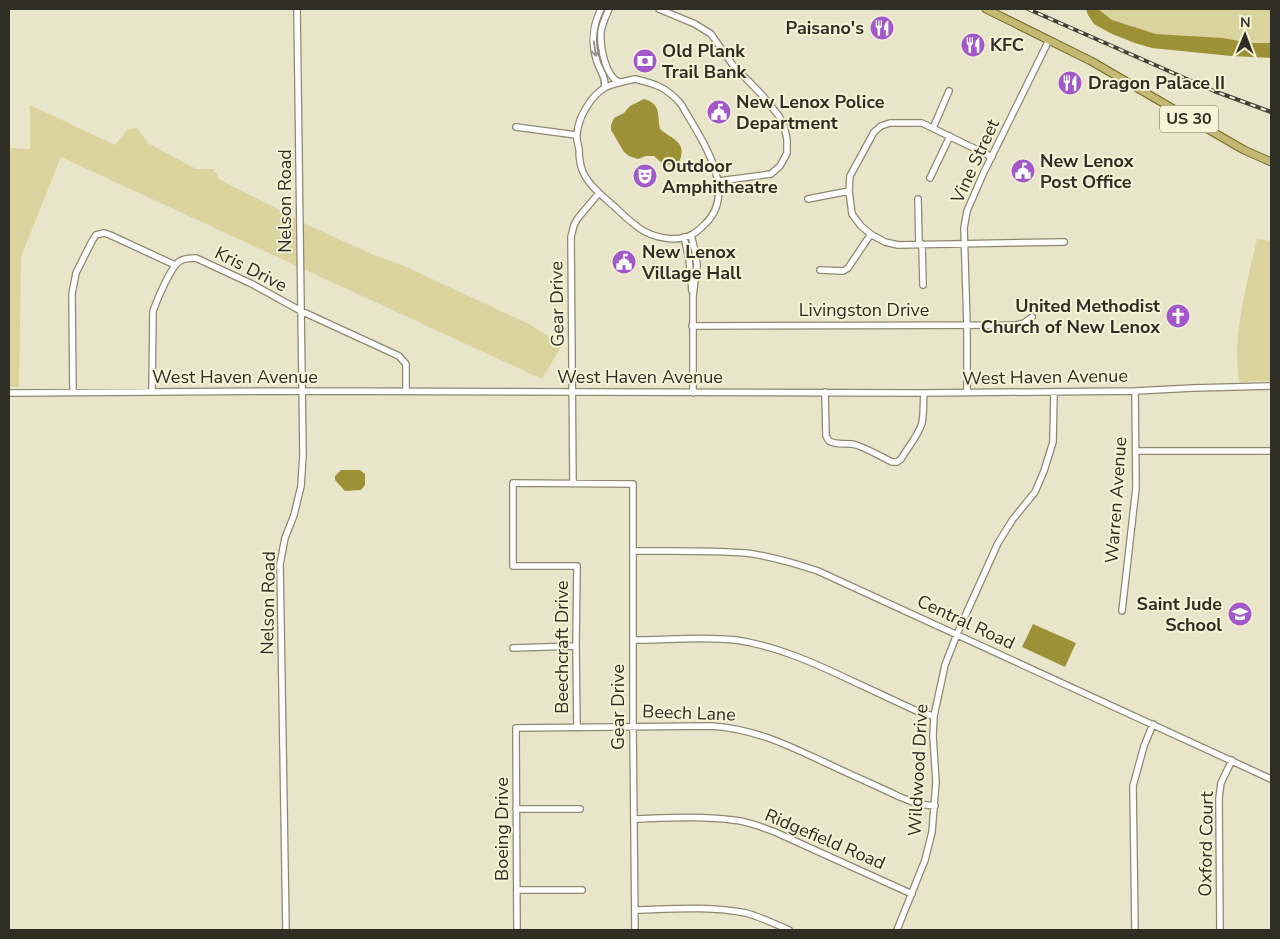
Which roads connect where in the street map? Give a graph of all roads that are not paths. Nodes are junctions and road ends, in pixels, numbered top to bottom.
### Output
1 (297, 9) edge
2 (601, 9) edge
3 (609, 9) edge
4 (659, 9) edge
5 (989, 9) edge
6 (1050, 40) junction
7 (619, 82) junction
8 (604, 88) junction
9 (949, 92) dead end
10 (516, 127) dead end
11 (933, 128) junction
12 (576, 135) junction
13 (950, 136) junction
14 (992, 157) junction
15 (1271, 162) edge
16 (930, 178) dead end
17 (718, 181) junction
18 (849, 191) junction
19 (599, 193) junction
20 (808, 199) dead end
21 (918, 199) dead end
22 (871, 234) junction
23 (691, 235) junction
24 (684, 237) junction
25 (1064, 242) dead end
26 (965, 244) junction
27 (920, 245) junction
28 (175, 265) junction
29 (820, 270) dead end
30 (923, 286) dead end
31 (693, 296) junction
32 (301, 311) junction
33 (1032, 317) dead end
34 (967, 325) junction
35 (692, 326) junction
36 (1271, 386) edge
37 (301, 391) junction
38 (406, 391) junction
39 (1136, 391) junction
40 (74, 392) junction
41 (152, 392) junction
42 (572, 392) junction
43 (825, 392) junction
44 (1054, 392) junction
45 (9, 393) edge
46 (693, 393) junction
47 (924, 393) junction
48 (967, 393) junction
49 (1136, 451) junction
50 (1271, 452) edge
51 (573, 484) junction
52 (633, 551) junction
53 (1122, 610) dead end
54 (957, 634) junction
55 (633, 640) junction
56 (576, 646) junction
57 (513, 648) dead end
58 (934, 716) junction
59 (1153, 724) junction
60 (633, 727) junction
61 (516, 728) joint
62 (577, 728) junction
63 (1232, 760) junction
64 (1271, 779) edge
65 (935, 806) junction
66 (516, 809) junction
67 (580, 809) dead end
68 (634, 818) junction
69 (517, 890) junction
70 (582, 890) dead end
71 (912, 894) junction
72 (635, 910) junction
73 (286, 930) edge
74 (517, 930) edge
75 (635, 930) edge
76 (789, 930) edge
77 (897, 930) edge
78 (1135, 930) edge
79 (1220, 930) edge

1 - 32 street, Nelson Road
2 -> 8 street
3 - 7 street
4 - 17 street
5 - 6 main road, US 30
6 - 14 street, Vine Street
6 - 15 main road, US 30
7 - 8 street
7 - 17 street
8 - 12 street
9 - 11 street
10 - 12 street
11 - 13 street
11 - 18 street
12 - 19 street
13 - 14 street
13 - 16 street
14 - 26 street, Vine Street
17 - 23 street
18 - 20 street
18 - 22 street
19 - 24 street
19 - 42 street, Gear Drive
21 - 27 street
22 - 27 street
22 - 29 street
23 - 24 street
23 - 31 street
24 - 31 street
25 - 26 street
26 - 27 street
26 - 34 street, Vine Street
27 - 30 street
28 - 32 street, Kris Drive
28 - 40 street
28 - 41 street
31 - 35 street
32 - 37 street, Nelson Road
32 - 38 street, Kris Drive
33 - 34 street, Livingston Drive
34 - 35 street, Livingston Drive
34 - 48 street, Vine Street
35 - 46 street
36 - 39 street, West Haven Avenue
37 - 38 street, West Haven Avenue
37 - 41 street, West Haven Avenue
37 - 73 street, Nelson Road
38 - 42 street, West Haven Avenue
39 - 44 street, West Haven Avenue
39 - 49 street, Warren Avenue
40 - 41 street, West Haven Avenue
40 - 45 street, West Haven Avenue
42 - 46 street, West Haven Avenue
42 - 51 street, Gear Drive
43 - 46 street, West Haven Avenue
43 - 47 street, West Haven Avenue
43 - 47 street
44 - 48 street, West Haven Avenue
44 - 54 street, Wildwood Drive
47 - 48 street, West Haven Avenue
49 - 50 street
49 - 53 street, Warren Avenue
51 - 52 street, Gear Drive
51 - 56 street, Beechcraft Drive
52 - 54 street, Central Road
52 - 55 street, Gear Drive
54 - 58 street, Wildwood Drive
54 - 59 street, Central Road
55 - 58 street
55 - 60 street, Gear Drive
56 - 57 street
56 - 62 street, Beechcraft Drive
58 - 65 street, Wildwood Drive
59 - 63 street, Central Road
59 - 78 street
60 - 62 street, Beech Lane
60 - 65 street, Beech Lane
60 - 68 street, Gear Drive
61 - 62 street, Beech Lane
61 - 66 street, Boeing Drive
63 - 64 street, Central Road
63 - 79 street, Oxford Court
65 - 71 street, Wildwood Drive
66 - 67 street
66 - 69 street, Boeing Drive
68 - 71 street, Ridgefield Road
68 - 72 street, Gear Drive
69 - 70 street
69 - 74 street, Boeing Drive
71 - 77 street, Wildwood Drive
72 - 75 street, Gear Drive
72 - 76 street

